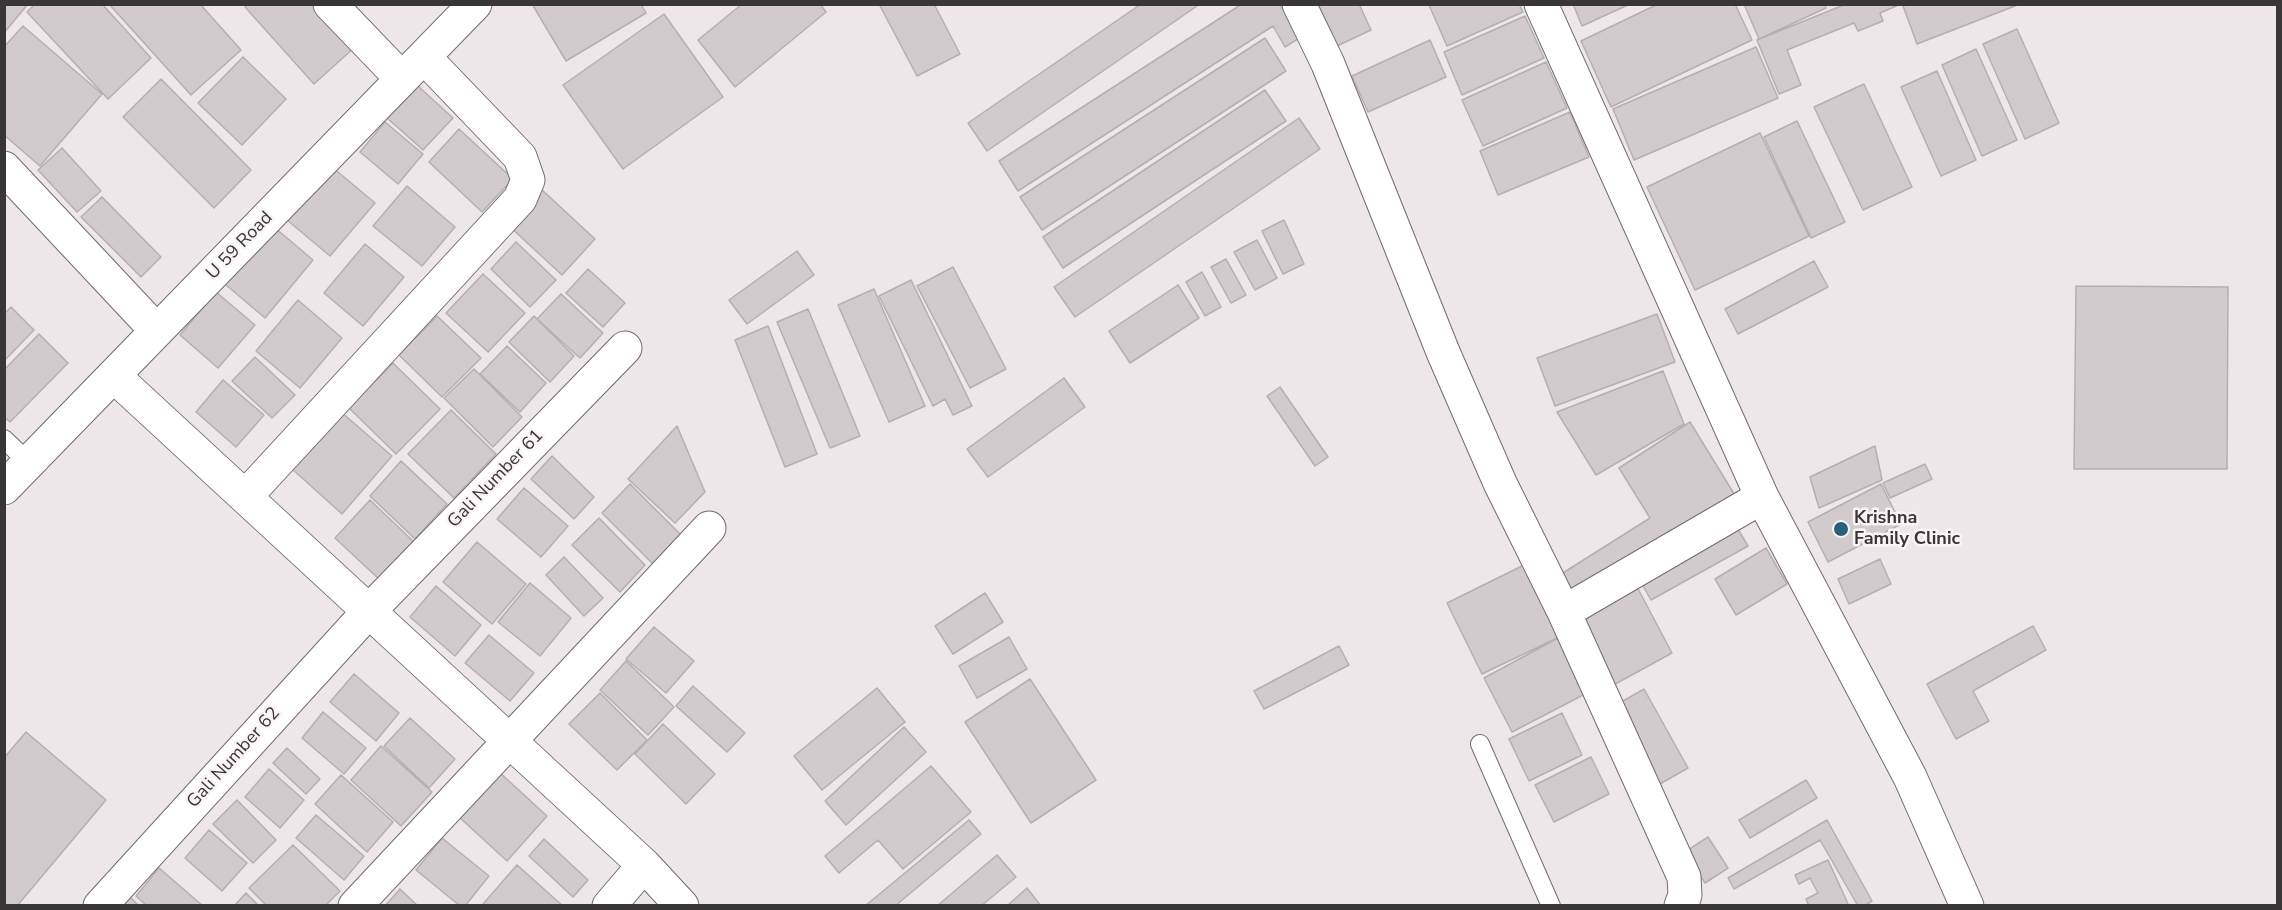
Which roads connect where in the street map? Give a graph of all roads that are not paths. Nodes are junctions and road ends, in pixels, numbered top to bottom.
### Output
1 (330, 4) edge
2 (475, 4) edge
3 (1299, 4) edge
4 (1541, 4) edge
5 (413, 68) junction
6 (4, 168) edge
7 (157, 331) junction
8 (625, 348) dead end
9 (114, 376) junction
10 (4, 439) edge
11 (29, 463) junction
12 (4, 488) edge
13 (244, 497) junction
14 (1762, 497) junction
15 (709, 528) dead end
16 (369, 611) junction
17 (1564, 612) junction
18 (510, 741) junction
19 (1480, 744) dead end
20 (644, 865) junction
21 (100, 906) edge
22 (355, 906) edge
23 (609, 906) edge
24 (682, 906) edge
25 (1551, 906) edge
26 (1681, 906) edge
27 (1967, 906) edge

1 - 5 street
2 - 5 street, U 59 Road
3 - 17 street
4 - 14 street
5 - 7 street, U 59 Road
5 - 13 street
6 - 7 street
7 - 9 street, U 59 Road
8 - 16 street, Gali Number 61
9 - 11 street, U 59 Road
9 - 13 street
10 - 11 lane
11 - 12 street, U 59 Road
13 - 16 street
14 - 17 street
14 - 27 street
15 - 18 street
16 - 18 street
16 - 21 street, Gali Number 62
17 - 26 street
18 - 20 street
18 - 22 street
19 - 25 lane
20 - 23 street
20 - 24 street

